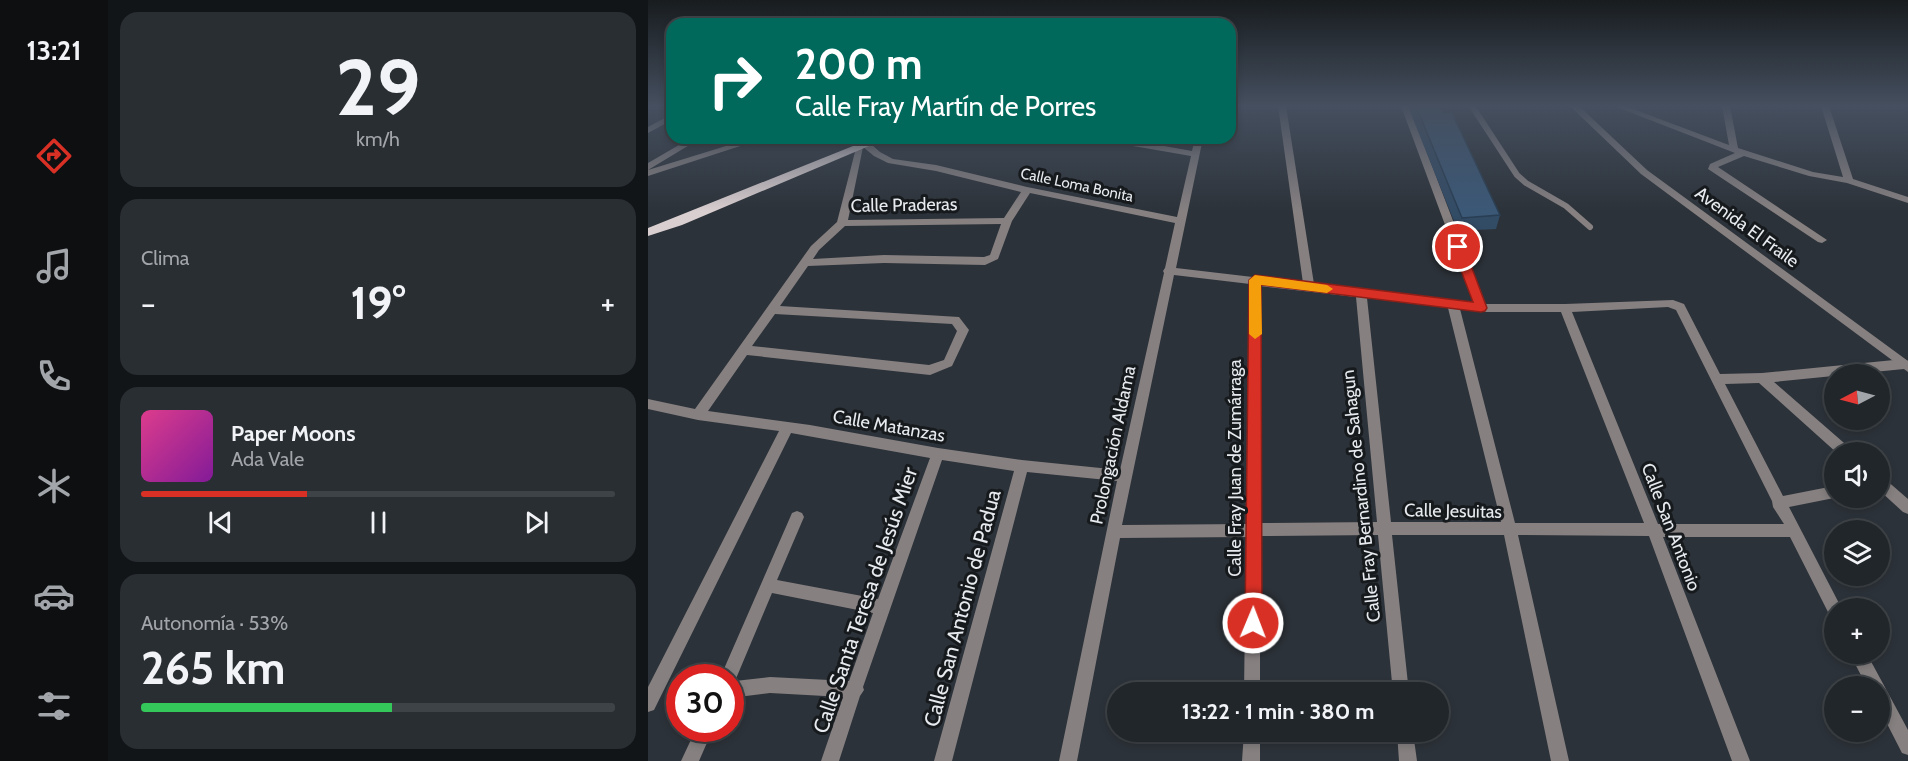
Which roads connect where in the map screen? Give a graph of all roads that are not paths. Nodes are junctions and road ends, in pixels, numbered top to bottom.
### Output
1 (1287, 142) edge
2 (1418, 142) edge
3 (1495, 142) edge
4 (1612, 142) edge
5 (1716, 142) edge
6 (1736, 142) edge
7 (1836, 142) edge
8 (687, 144) edge
9 (742, 144) edge
10 (862, 144) edge
11 (1138, 144) edge
12 (1198, 144) edge
13 (1739, 151) junction
14 (1195, 154) junction
15 (648, 167) edge
16 (648, 173) edge
17 (1849, 181) junction
18 (1027, 190) junction
19 (1908, 200) edge
20 (1008, 221) junction
21 (1180, 221) junction
22 (842, 223) junction
23 (1590, 226) dead end
24 (648, 232) edge
25 (1822, 240) dead end
26 (805, 262) junction
27 (1168, 271) junction
28 (1255, 280) junction
29 (1309, 286) junction
30 (1361, 294) junction
31 (1453, 305) junction
32 (1481, 308) junction
33 (1565, 308) junction
34 (772, 310) junction
35 (744, 351) junction
36 (1906, 365) edge
37 (1762, 378) junction
38 (1716, 379) junction
39 (648, 404) edge
40 (698, 415) junction
41 (788, 427) junction
42 (1834, 442) edge
43 (939, 454) junction
44 (1022, 466) junction
45 (1125, 476) junction
46 (1890, 492) edge
47 (1824, 494) edge
48 (1778, 503) junction
49 (1908, 508) edge
50 (797, 517) dead end
51 (1384, 528) junction
52 (1255, 529) junction
53 (1653, 529) junction
54 (1510, 530) junction
55 (1793, 531) junction
56 (1113, 532) junction
57 (767, 585) junction
58 (1828, 598) edge
59 (882, 607) junction
60 (734, 664) edge
61 (1252, 682) edge
62 (1400, 682) edge
63 (744, 688) edge
64 (856, 690) junction
65 (648, 705) edge
66 (1890, 713) edge
67 (699, 742) edge
68 (1252, 742) edge
69 (1406, 742) edge
70 (1908, 747) edge
71 (690, 761) edge
72 (830, 761) edge
73 (943, 761) edge
74 (1068, 761) edge
75 (1251, 761) edge
76 (1408, 761) edge
77 (1560, 761) edge
78 (1741, 761) edge

1 - 29 street
2 - 32 street
3 - 23 lane
4 - 36 street, Avenida El Fraile
5 - 13 street
6 - 13 street
7 - 17 street
8 - 15 street
9 - 16 street
10 - 18 street, Calle Loma Bonita
10 - 22 street, Calle Praderas
10 - 24 main road
11 - 14 street
12 - 14 street, Prolongación Aldama
13 - 17 street
13 - 25 street
14 - 21 street, Prolongación Aldama
17 - 19 street
18 - 20 street
18 - 21 street, Calle Loma Bonita
20 - 22 street, Calle Praderas
20 - 26 street
21 - 27 street, Prolongación Aldama
22 - 26 street
26 - 34 street
27 - 28 street
27 - 45 street, Prolongación Aldama
28 - 29 street
28 - 52 street, Calle Fray Juan de Zumárraga
29 - 30 street
30 - 31 street
30 - 51 street, Calle Fray Bernardino de Sahagun
31 - 32 street
31 - 54 street
32 - 33 street
33 - 38 street
33 - 53 street, Calle San Antonio
34 - 35 street
34 - 35 street
35 - 40 street
36 - 37 street
37 - 38 street
37 - 42 street
38 - 48 street
39 - 40 street, Calle Matanzas
40 - 41 street, Calle Matanzas
41 - 43 street, Calle Matanzas
41 - 65 street
43 - 44 street, Calle Matanzas
43 - 59 street, Calle Santa Teresa de Jesús Mier
44 - 45 street, Calle Matanzas
44 - 73 street, Calle San Antonio de Padua
45 - 56 street, Prolongación Aldama
46 - 49 street
47 - 48 street
48 - 55 street
50 - 57 street
51 - 52 street, Calle Jesuitas
51 - 54 street, Calle Jesuitas
51 - 62 street, Calle Fray Bernardino de Sahagun
52 - 56 street, Calle Jesuitas
52 - 61 street, Calle Fray Juan de Zumárraga
53 - 54 street, Calle Jesuitas
53 - 55 street, Calle Jesuitas
53 - 78 street, Calle San Antonio
54 - 77 street
55 - 58 street
56 - 74 street, Prolongación Aldama
57 - 59 street
57 - 60 street
59 - 64 street, Calle Santa Teresa de Jesús Mier
63 - 64 street
64 - 72 street, Calle Santa Teresa de Jesús Mier
66 - 70 street
67 - 71 street
68 - 75 street
69 - 76 street

